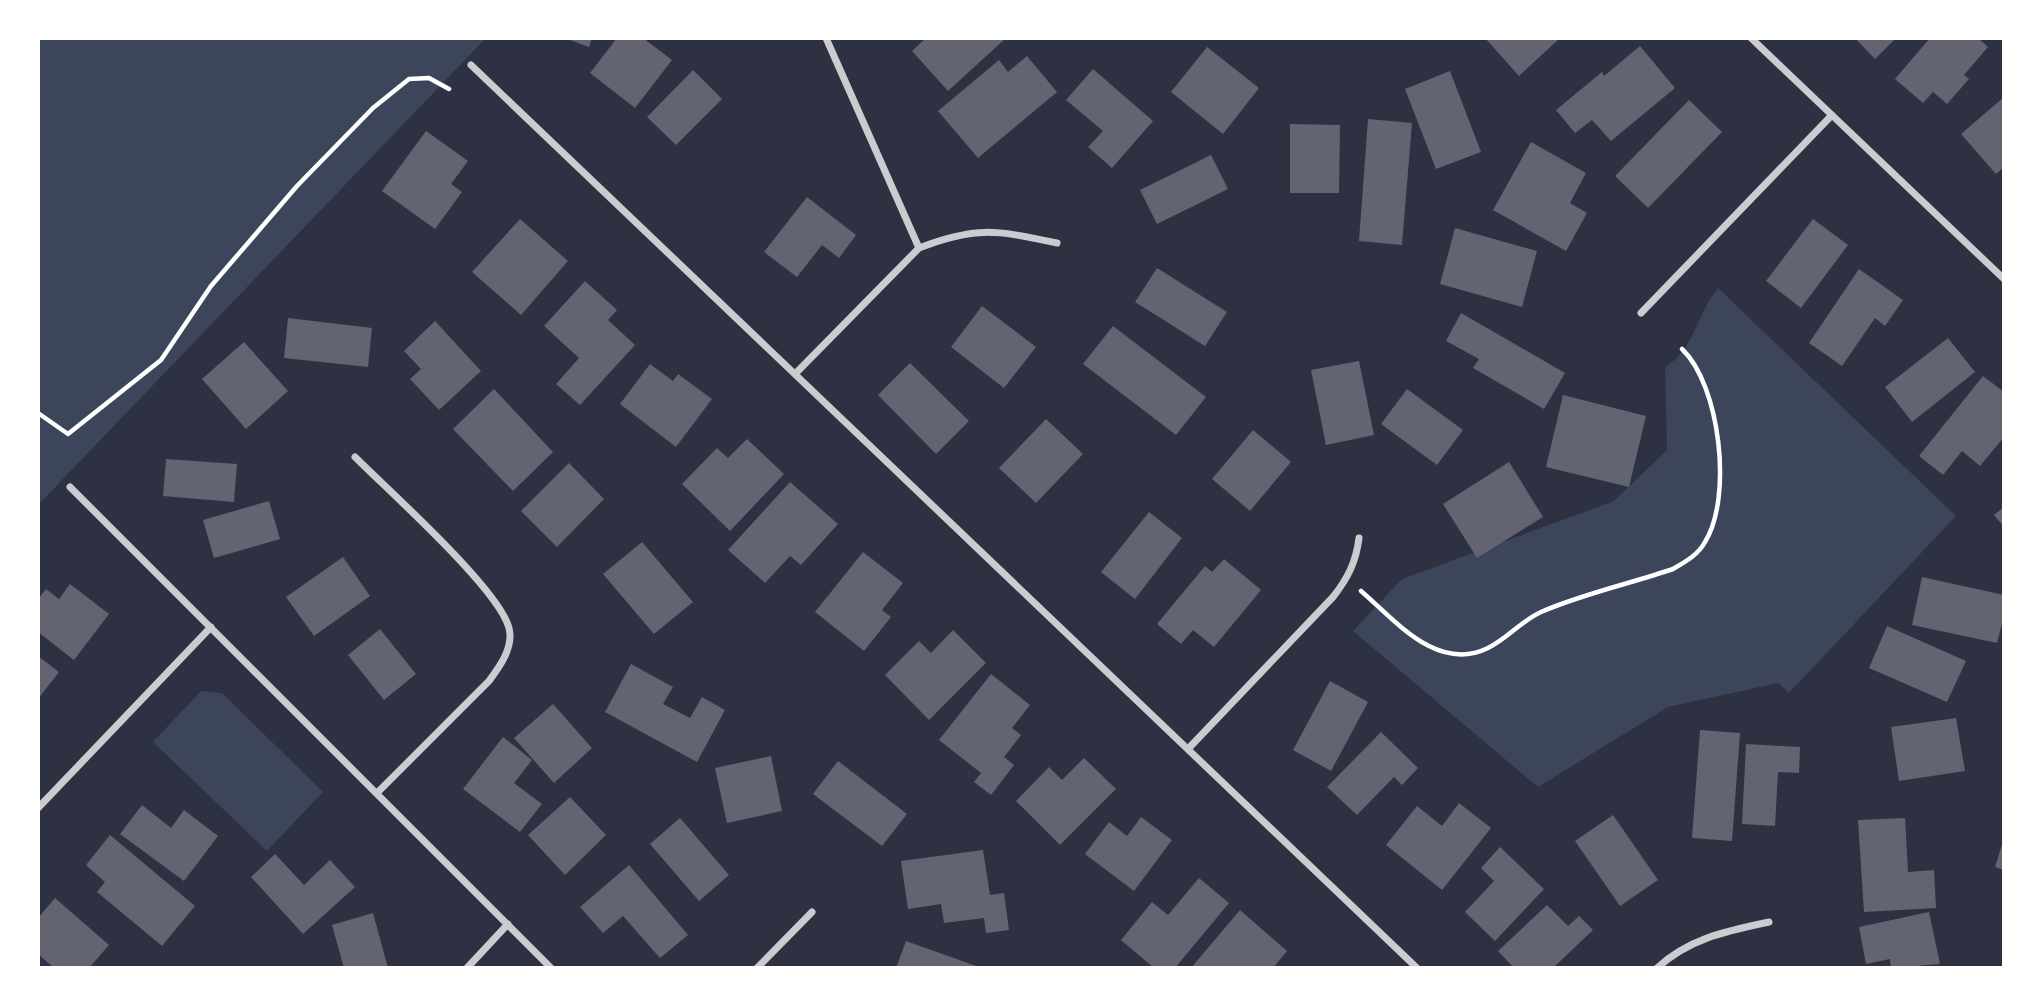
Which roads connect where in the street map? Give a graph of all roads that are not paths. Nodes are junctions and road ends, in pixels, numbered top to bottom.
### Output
1 (826, 38) edge
2 (1751, 38) edge
3 (471, 65) dead end
4 (1832, 116) junction
5 (1057, 243) dead end
6 (919, 247) junction
7 (2004, 279) edge
8 (1641, 313) dead end
9 (796, 373) junction
10 (355, 457) dead end
11 (70, 487) dead end
12 (1359, 538) dead end
13 (211, 627) junction
14 (1188, 749) junction
15 (377, 793) junction
16 (38, 808) edge
17 (812, 912) dead end
18 (1769, 922) dead end
19 (508, 924) junction
20 (467, 968) edge
21 (551, 968) edge
22 (757, 968) edge
23 (1418, 968) edge
24 (1657, 968) edge

1 - 6 street
2 - 4 street
3 - 9 street
4 - 7 street
4 - 8 street
5 - 6 street
6 - 9 street
9 - 14 street
10 - 15 street
11 - 13 street
12 - 14 street
13 - 15 street
13 - 16 street
14 - 23 street
15 - 19 street
17 - 22 street
18 - 24 street
19 - 20 street
19 - 21 street

